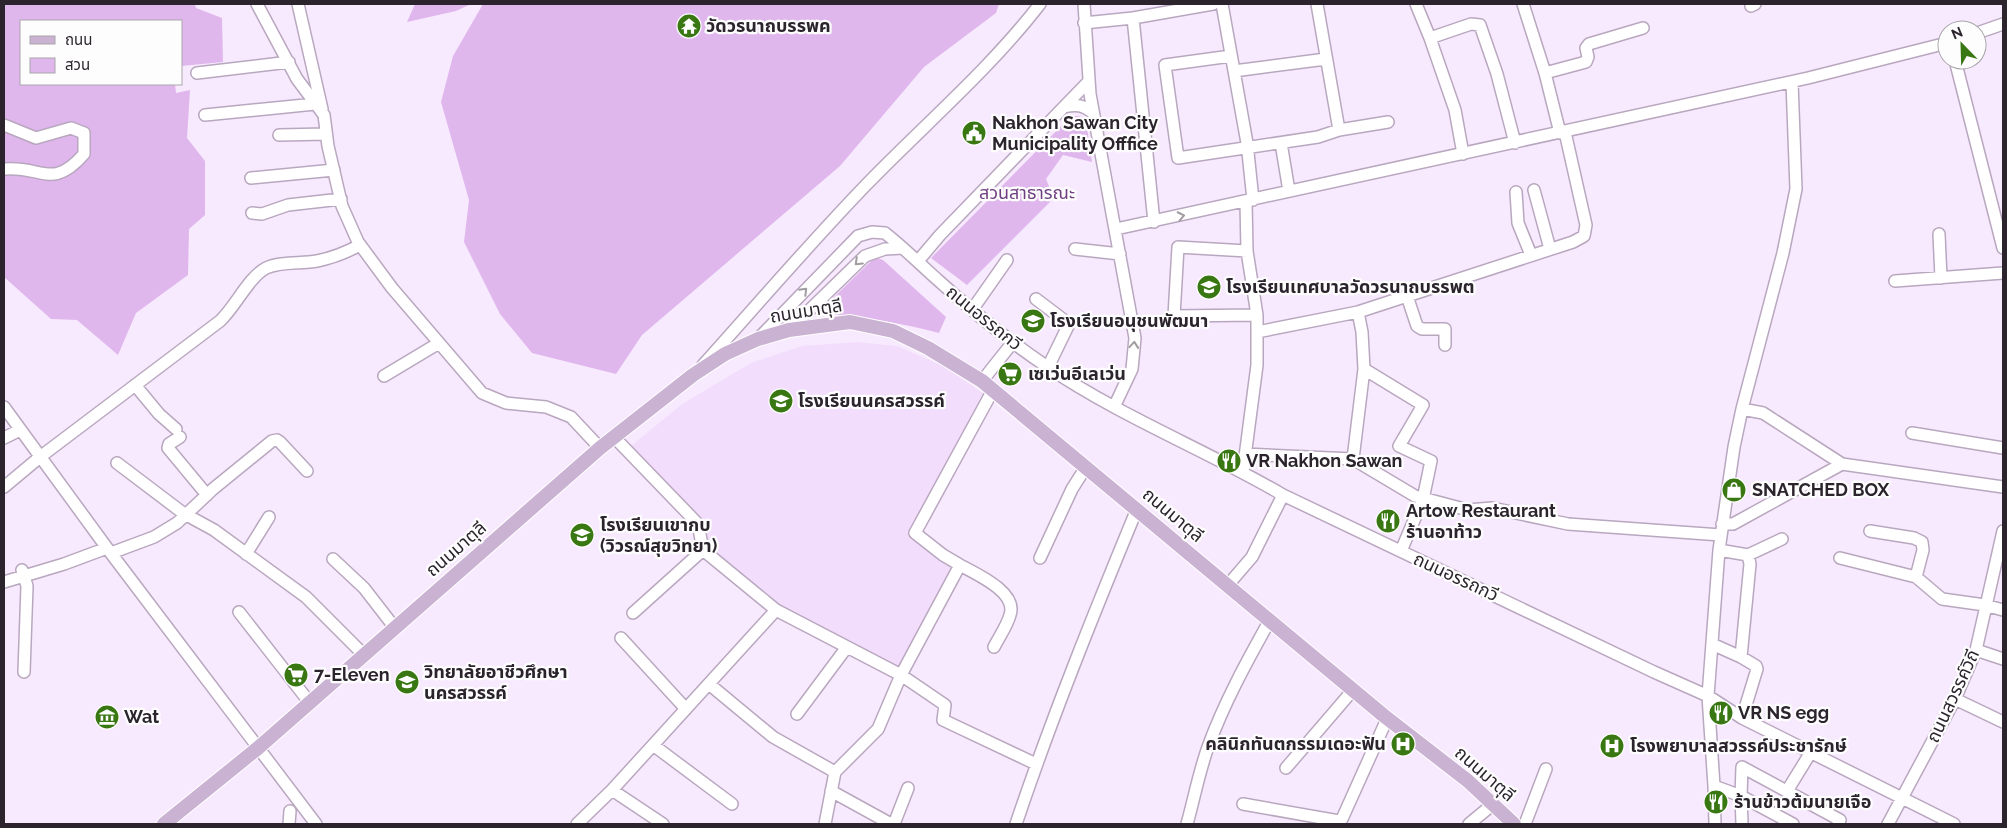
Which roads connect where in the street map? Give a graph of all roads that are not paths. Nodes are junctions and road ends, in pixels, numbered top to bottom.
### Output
1 (257, 4) edge
2 (298, 4) edge
3 (1040, 4) edge
4 (1084, 4) edge
5 (1213, 4) edge
6 (1222, 4) edge
7 (1317, 4) edge
8 (1416, 4) edge
9 (1523, 4) edge
10 (1132, 18) junction
11 (1084, 23) junction
12 (2003, 24) edge
13 (1643, 28) dead end
14 (1987, 30) edge
15 (1430, 38) junction
16 (1937, 46) edge
17 (1231, 56) junction
18 (1326, 59) junction
19 (289, 62) junction
20 (1958, 70) edge
21 (1234, 71) junction
22 (198, 73) dead end
23 (1545, 73) junction
24 (1089, 81) junction
25 (1792, 82) junction
26 (316, 104) junction
27 (1064, 107) junction
28 (1093, 113) junction
29 (205, 115) dead end
30 (324, 115) junction
31 (1388, 122) dead end
32 (4, 126) edge
33 (1339, 130) junction
34 (1563, 132) junction
35 (326, 134) junction
36 (279, 135) dead end
37 (1281, 143) junction
38 (1515, 143) junction
39 (1248, 147) junction
40 (1464, 154) junction
41 (4, 169) edge
42 (334, 170) junction
43 (251, 178) dead end
44 (1288, 185) dead end
45 (1534, 190) dead end
46 (1516, 192) dead end
47 (341, 199) junction
48 (1250, 201) junction
49 (252, 213) dead end
50 (1154, 222) junction
51 (1116, 230) junction
52 (1939, 234) dead end
53 (360, 245) junction
54 (903, 248) junction
55 (2003, 248) edge
56 (1075, 249) dead end
57 (1550, 249) junction
58 (1247, 251) junction
59 (1120, 254) junction
60 (1531, 255) junction
61 (1007, 260) dead end
62 (918, 261) junction
63 (2003, 274) edge
64 (1941, 278) junction
65 (1895, 281) dead end
66 (1407, 296) junction
67 (1036, 299) dead end
68 (972, 310) junction
69 (1358, 312) junction
70 (1257, 316) junction
71 (789, 330) junction
72 (1258, 332) junction
73 (758, 338) junction
74 (1013, 342) junction
75 (439, 343) junction
76 (1445, 345) dead end
77 (1048, 367) junction
78 (1364, 369) junction
79 (693, 375) junction
80 (384, 376) dead end
81 (982, 381) junction
82 (135, 385) junction
83 (993, 390) junction
84 (4, 406) edge
85 (1114, 407) junction
86 (1742, 410) junction
87 (20, 430) junction
88 (1912, 433) dead end
89 (614, 436) junction
90 (4, 438) edge
91 (600, 448) junction
92 (2003, 448) edge
93 (1245, 454) junction
94 (40, 457) junction
95 (1353, 459) junction
96 (117, 463) dead end
97 (1842, 464) junction
98 (1086, 467) junction
99 (308, 471) dead end
100 (1243, 472) junction
101 (4, 487) edge
102 (2003, 487) edge
103 (207, 495) junction
104 (1284, 495) junction
105 (1423, 499) junction
106 (1137, 509) junction
107 (186, 515) junction
108 (269, 517) dead end
109 (1722, 530) junction
110 (1870, 531) dead end
111 (2003, 531) edge
112 (1782, 539) dead end
113 (109, 550) junction
114 (702, 550) junction
115 (1719, 550) junction
116 (1401, 552) junction
117 (246, 554) junction
118 (1748, 554) junction
119 (1040, 558) dead end
120 (1840, 558) dead end
121 (333, 559) dead end
122 (960, 565) junction
123 (23, 573) junction
124 (1916, 577) junction
125 (4, 582) edge
126 (1227, 586) junction
127 (1985, 605) junction
128 (776, 610) junction
129 (2003, 610) edge
130 (239, 612) dead end
131 (633, 613) dead end
132 (1270, 620) junction
133 (395, 628) junction
134 (621, 638) dead end
135 (1712, 644) junction
136 (847, 647) junction
137 (994, 647) dead end
138 (1976, 650) junction
139 (364, 655) junction
140 (1741, 656) junction
141 (2003, 659) edge
142 (24, 672) dead end
143 (901, 675) junction
144 (709, 684) junction
145 (1353, 690) junction
146 (1708, 696) junction
147 (1955, 699) junction
148 (310, 703) junction
149 (686, 709) junction
150 (796, 714) dead end
151 (1742, 718) junction
152 (1388, 719) junction
153 (2003, 722) edge
154 (653, 745) junction
155 (258, 748) junction
156 (1811, 752) junction
157 (1036, 764) junction
158 (1286, 768) dead end
159 (1546, 770) dead end
160 (835, 772) junction
161 (1714, 786) junction
162 (908, 788) dead end
163 (612, 790) junction
164 (1787, 791) junction
165 (831, 792) junction
166 (1741, 796) junction
167 (1903, 798) junction
168 (732, 804) dead end
169 (1243, 804) dead end
170 (1492, 805) junction
171 (290, 811) dead end
172 (1294, 819) edge
173 (164, 824) edge
174 (289, 824) edge
175 (316, 824) edge
176 (577, 824) edge
177 (663, 824) edge
178 (825, 824) edge
179 (893, 824) edge
180 (1016, 824) edge
181 (1187, 824) edge
182 (1468, 824) edge
183 (1514, 824) edge
184 (1525, 824) edge
185 (1715, 824) edge
186 (1742, 824) edge
187 (1793, 824) edge
188 (1838, 824) edge
189 (1888, 824) edge
190 (1954, 824) edge

1 - 19 street
2 - 30 street
3 - 79 street
4 - 11 street
5 - 10 street
6 - 17 street
7 - 18 street
8 - 15 street
9 - 23 street
10 - 11 street
10 - 50 street
11 - 24 street
12 - 14 street
13 - 23 street
15 - 38 street
15 - 40 street
16 - 25 street
17 - 21 street
17 - 39 street
18 - 21 street
18 - 33 street
19 - 22 street
19 - 26 street
20 - 55 street
21 - 39 street
23 - 34 street
24 - 27 street
24 - 28 street
25 - 34 street
25 - 86 street
26 - 29 street
26 - 30 street
27 - 28 street
27 - 62 street
28 - 51 street
30 - 35 street
31 - 33 street
32 - 41 street
33 - 37 street
34 - 38 street
34 - 57 street
35 - 36 street
35 - 42 street
37 - 39 street
37 - 44 street
38 - 40 street
39 - 48 street
40 - 48 street
42 - 43 street
42 - 47 street
45 - 57 street
46 - 60 street
47 - 49 street
47 - 53 street
50 -> 48 street
48 - 58 street
50 - 51 street
51 - 59 street
52 - 64 street
53 - 75 street
53 - 82 street
54 - 62 street, ถนนอรรถกวี
54 -> 71 street
73 -> 54 street, ถนนอรรถกวี
56 - 59 street
57 - 60 street
58 - 70 street
58 - 70 street
85 -> 59 street
60 - 66 street
61 - 68 street
62 - 68 street, ถนนอรรถกวี
63 - 64 street
64 - 65 street
66 - 69 street
66 - 76 street
67 - 77 street
68 - 74 street, ถนนอรรถกวี
69 - 72 street
69 - 78 street
70 - 72 street
71 - 73 main road, ถนนมาตุลี
71 - 81 main road, ถนนมาตุลี
72 - 93 street
73 - 79 main road, ถนนมาตุลี
74 - 77 street, ถนนอรรถกวี
74 - 81 street
75 - 80 street
75 - 91 street
77 - 85 street, ถนนอรรถกวี
78 - 95 street
78 - 105 street
79 - 89 main road, ถนนมาตุลี
81 - 83 main road, ถนนมาตุลี
82 - 94 street
82 - 103 street
83 - 98 main road, ถนนมาตุลี
83 - 122 street
84 - 87 street
85 - 100 street, ถนนอรรถกวี
86 - 97 street
86 - 109 street
87 - 90 street
87 - 94 street
88 - 92 street
89 - 91 main road, ถนนมาตุลี
89 - 114 street
91 - 133 main road, ถนนมาตุลี
93 - 95 street
93 - 100 street
94 - 101 street
94 - 113 street
95 - 105 street
96 - 107 street
97 - 102 street
97 - 109 street
98 - 106 main road, ถนนมาตุลี
98 - 119 street
99 - 103 street
100 - 104 street, ถนนอรรถกวี
103 - 107 street
104 - 116 street, ถนนอรรถกวี
104 - 126 street
105 - 109 street
105 - 116 street
106 - 126 main road, ถนนมาตุลี
106 - 157 street
107 - 113 street
107 - 117 street
108 - 117 street
109 - 115 street
110 - 124 street
111 - 127 street, ถนนสวรรค์วิถี
112 - 118 street
113 - 123 street
113 - 155 street
114 - 128 street
114 - 131 street
115 - 118 street
115 - 135 street
116 - 146 street, ถนนอรรถกวี
117 - 139 street
118 - 140 street
120 - 124 street
121 - 133 street
122 - 137 street
122 - 143 street
123 - 125 street
123 - 142 street
124 - 127 street
126 - 132 main road, ถนนมาตุลี
127 - 129 street
127 - 138 street, ถนนสวรรค์วิถี
128 - 136 street
128 - 144 street
130 - 148 street
132 - 145 main road, ถนนมาตุลี
132 - 181 street
133 - 139 main road, ถนนมาตุลี
134 - 149 street
135 - 140 street
135 - 146 street
136 - 143 street
136 - 150 street
138 - 141 street
138 - 147 street, ถนนสวรรค์วิถี
139 - 148 main road, ถนนมาตุลี
140 - 151 street
143 - 157 street
143 - 160 street
144 - 149 street
144 - 160 street
145 - 152 main road, ถนนมาตุลี
145 - 158 street
146 - 151 street, ถนนอรรถกวี
146 - 161 street
147 - 153 street
147 - 167 street, ถนนสวรรค์วิถี
148 - 155 main road, ถนนมาตุลี
149 - 154 street
151 - 156 street, ถนนอรรถกวี
152 - 170 main road, ถนนมาตุลี
152 - 172 street
154 - 163 street
154 - 168 street
155 - 173 main road, ถนนมาตุลี
155 - 175 street
156 - 164 street
156 - 167 street, ถนนอรรถกวี
157 - 180 street
159 - 184 street
160 - 165 street
161 - 166 street
161 - 185 street
162 - 179 street
163 - 176 street
163 - 177 street
164 - 166 street
164 - 188 street
165 - 178 street
165 - 179 street
166 - 186 street
166 - 187 street
167 - 189 street, ถนนสวรรค์วิถี
167 - 190 street, ถนนอรรถกวี
169 - 172 street
170 - 182 street
170 - 183 main road, ถนนมาตุลี
171 - 174 street

